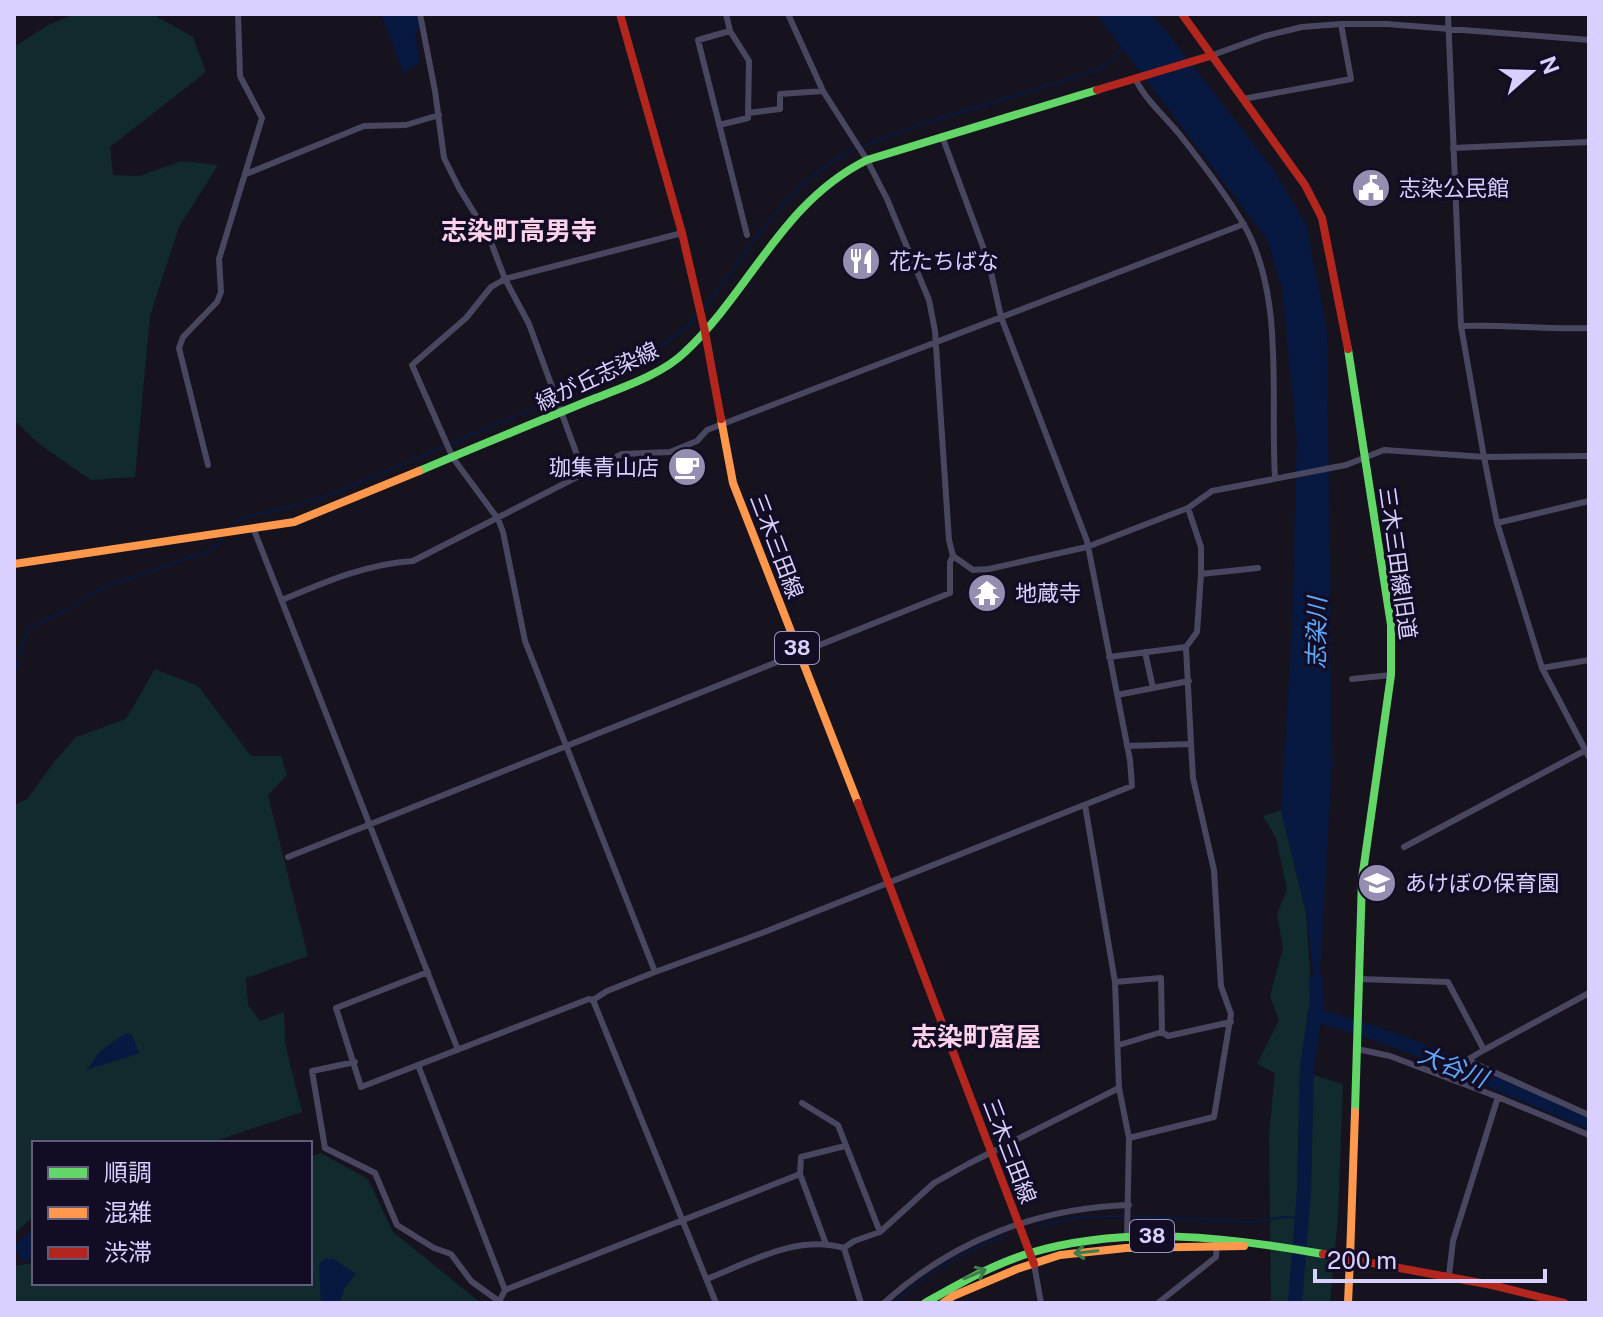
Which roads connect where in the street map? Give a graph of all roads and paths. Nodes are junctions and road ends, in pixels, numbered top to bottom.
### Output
1 (238, 14) edge
2 (420, 14) edge
3 (620, 14) edge
4 (726, 14) edge
5 (788, 14) edge
6 (1182, 14) edge
7 (1448, 14) edge
8 (1341, 24) junction
9 (1449, 28) junction
10 (730, 31) junction
11 (1589, 40) edge
12 (1210, 56) junction
13 (1135, 78) junction
14 (823, 91) junction
15 (1243, 99) junction
16 (748, 113) junction
17 (439, 115) junction
18 (719, 125) junction
19 (942, 136) junction
20 (1589, 142) edge
21 (1453, 148) junction
22 (867, 160) junction
23 (246, 174) junction
24 (1244, 224) junction
25 (682, 233) junction
26 (747, 235) dead end
27 (505, 279) junction
28 (1001, 317) junction
29 (1461, 326) junction
30 (1589, 328) edge
31 (705, 332) junction
32 (935, 344) junction
33 (562, 413) junction
34 (722, 426) junction
35 (1589, 456) edge
36 (1484, 457) junction
37 (453, 458) junction
38 (1365, 458) junction
39 (208, 465) dead end
40 (584, 474) junction
41 (1275, 477) junction
42 (1589, 501) edge
43 (1188, 508) junction
44 (498, 519) junction
45 (1497, 523) junction
46 (254, 530) junction
47 (1087, 547) junction
48 (953, 556) junction
49 (14, 564) edge
50 (1258, 568) dead end
51 (1201, 574) junction
52 (282, 600) junction
53 (1186, 647) junction
54 (1145, 652) junction
55 (800, 654) junction
56 (1109, 657) junction
57 (1589, 660) edge
58 (1542, 668) junction
59 (1391, 675) junction
60 (1352, 679) dead end
61 (1189, 681) junction
62 (1153, 688) junction
63 (1117, 695) junction
64 (1191, 744) junction
65 (567, 746) junction
66 (1127, 746) junction
67 (1588, 752) edge
68 (1085, 805) junction
69 (370, 824) junction
70 (1404, 847) dead end
71 (288, 857) dead end
72 (889, 881) junction
73 (428, 972) junction
74 (655, 972) junction
75 (1359, 979) junction
76 (1115, 982) junction
77 (1589, 993) edge
78 (593, 1000) junction
79 (1231, 1022) junction
80 (1162, 1032) junction
81 (1119, 1045) junction
82 (1357, 1049) junction
83 (458, 1050) junction
84 (1484, 1050) junction
85 (355, 1062) junction
86 (418, 1065) junction
87 (1119, 1088) junction
88 (1498, 1097) junction
89 (802, 1103) dead end
90 (1589, 1115) edge
91 (1589, 1135) edge
92 (1129, 1138) junction
93 (845, 1146) junction
94 (991, 1152) junction
95 (800, 1174) junction
96 (1128, 1207) junction
97 (683, 1220) junction
98 (1019, 1223) junction
99 (880, 1232) junction
100 (1127, 1236) junction
101 (1217, 1241) junction
102 (826, 1244) junction
103 (844, 1248) junction
104 (1126, 1248) junction
105 (1029, 1252) junction
106 (1350, 1258) junction
107 (1034, 1264) junction
108 (1449, 1275) junction
109 (707, 1279) junction
110 (505, 1290) junction
111 (500, 1302) edge
112 (716, 1303) edge
113 (861, 1303) edge
114 (884, 1303) edge
115 (925, 1303) edge
116 (943, 1303) edge
117 (1041, 1303) edge
118 (1158, 1303) edge
119 (1348, 1303) edge
120 (1564, 1303) edge

1 - 23 street
2 - 17 street
3 - 25 street, 三木三田線 / 38
4 - 10 street
5 - 14 street
6 - 12 street, 三木三田線旧道
7 - 9 street
8 - 9 street
8 - 12 street
8 - 15 street
9 - 11 street
9 - 21 street
10 - 16 street
10 - 18 street
12 - 13 street, 緑が丘志染線
12 - 15 street, 三木三田線旧道
13 - 19 street, 緑が丘志染線
13 - 24 street
14 - 16 street
14 - 22 street
15 - 38 street, 三木三田線旧道
16 - 18 street
17 - 23 street
17 - 27 street
18 - 26 street
19 - 22 street, 緑が丘志染線
19 - 28 street
20 - 21 street
21 - 29 street
22 - 31 street, 緑が丘志染線
22 - 32 street
23 - 39 street
24 - 28 street
24 - 41 street
25 - 27 street
25 - 31 street, 三木三田線 / 38
27 - 33 street
27 - 37 street
28 - 32 street
28 - 47 street
29 - 30 street
29 - 36 street
31 - 33 street, 緑が丘志染線
31 - 34 street, 三木三田線 / 38
32 - 34 street
32 - 48 street
33 - 37 street, 緑が丘志染線
33 - 40 street
34 - 40 street
34 - 55 street, 三木三田線 / 38
35 - 36 street
36 - 38 street
36 - 45 street
37 - 44 street
37 - 46 street, 緑が丘志染線
38 - 41 street
38 - 59 street, 三木三田線旧道
40 - 44 street
41 - 43 street
42 - 45 street
43 - 47 street
43 - 51 street
44 - 52 street
44 - 65 street
45 - 58 street
46 - 49 street, 緑が丘志染線
46 - 52 street
47 - 48 street
47 - 56 street
48 - 55 street
50 - 51 street
51 - 53 street
52 - 69 street
53 - 54 street
53 - 61 street
54 - 56 street
54 - 62 street
55 - 65 street
55 - 72 street, 三木三田線 / 38
56 - 63 street
57 - 58 street
58 - 67 street
59 - 60 street
59 - 75 street, 三木三田線旧道
61 - 62 street
61 - 64 street
62 - 63 street
63 - 66 street
64 - 66 street
64 - 79 street
65 - 69 street
65 - 74 street
66 - 68 street
67 - 70 street
68 - 72 street
68 - 76 street
69 - 71 street
69 - 73 street
72 - 74 street
72 - 94 street, 三木三田線 / 38
73 - 83 street
73 - 85 street
74 - 78 street
75 - 82 street, 三木三田線旧道
75 - 84 street
76 - 80 street
76 - 81 street
77 - 84 street
78 - 83 street
78 - 97 street
79 - 80 street
79 - 92 street
80 - 81 street
81 - 87 street
82 - 88 street
82 - 106 street, 三木三田線旧道
83 - 86 street
84 - 90 street
85 - 86 street
85 - 111 street
86 - 110 street
87 - 92 street
87 - 94 street
88 - 91 street
88 - 108 street
89 - 93 street
92 - 96 street
93 - 95 street
93 - 99 street
94 - 98 street, 三木三田線 / 38
94 - 99 street
95 - 97 street
95 - 102 street
96 - 98 street
96 - 100 street
97 - 109 street
97 - 110 street
98 - 105 street, 三木三田線 / 38
98 - 114 street
99 - 103 street
100 - 101 street, 38
100 - 104 street
100 - 105 street, 38
101 - 104 street, 38
101 - 106 street, 38
101 - 118 street
102 - 103 street
102 - 109 street
103 - 113 street
104 -> 107 street, 38
105 - 107 street, 三木三田線 / 38
115 -> 105 street
106 - 108 street
106 - 119 street
107 - 116 street
107 - 117 street
108 - 120 street
109 - 112 street
110 - 111 street

